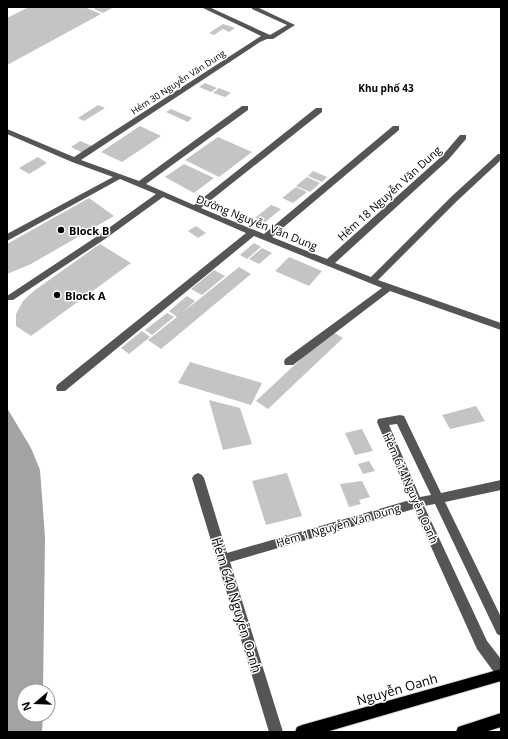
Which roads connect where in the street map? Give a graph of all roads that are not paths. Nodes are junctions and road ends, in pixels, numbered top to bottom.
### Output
1 (204, 7) edge
2 (254, 8) dead end
3 (266, 36) junction
4 (245, 108) dead end
5 (319, 110) dead end
6 (396, 128) dead end
7 (7, 131) edge
8 (463, 137) dead end
9 (501, 156) edge
10 (75, 160) junction
11 (118, 177) junction
12 (140, 184) junction
13 (162, 194) junction
14 (195, 209) junction
15 (252, 232) junction
16 (266, 237) junction
17 (7, 238) edge
18 (329, 263) junction
19 (372, 281) junction
20 (389, 287) junction
21 (10, 298) dead end
22 (501, 327) edge
23 (289, 362) dead end
24 (61, 388) dead end
25 (198, 478) dead end
26 (501, 485) edge
27 (438, 498) junction
28 (417, 503) junction
29 (223, 559) junction
30 (501, 630) edge
31 (501, 670) edge
32 (501, 675) edge
33 (501, 720) edge
34 (276, 732) edge
35 (302, 732) edge
36 (463, 732) edge

1 - 3 street
2 - 3 street, Hẻm 30 Nguyễn Văn Dung
3 - 10 street, Hẻm 30 Nguyễn Văn Dung
4 - 12 street
5 - 14 street
6 - 16 street
7 - 10 street, Đường Nguyễn Văn Dung
8 - 18 street, Hẻm 18 Nguyễn Văn Dung
9 - 19 street
10 - 11 street, Đường Nguyễn Văn Dung
11 - 12 street, Đường Nguyễn Văn Dung
11 - 17 street
12 - 13 street, Đường Nguyễn Văn Dung
13 - 14 street, Đường Nguyễn Văn Dung
13 - 21 street
14 - 15 street, Đường Nguyễn Văn Dung
15 - 16 street, Đường Nguyễn Văn Dung
15 - 24 street
16 - 18 street, Đường Nguyễn Văn Dung
18 - 19 street, Đường Nguyễn Văn Dung
19 - 20 street, Đường Nguyễn Văn Dung
20 - 22 street, Đường Nguyễn Văn Dung
20 - 23 street
25 - 29 street, Hẻm 640 Nguyễn Oanh
26 - 27 street, Hẻm 1 Nguyễn Văn Dung
27 - 28 street, Hẻm 1 Nguyễn Văn Dung
27 - 28 street, Hẻm 614 Nguyễn Oanh
27 - 30 street, Hẻm 614 Nguyễn Oanh
28 - 29 street, Hẻm 1 Nguyễn Văn Dung
28 - 31 street, Hẻm 614 Nguyễn Oanh
29 - 34 street, Hẻm 640 Nguyễn Oanh
32 - 35 main road, Nguyễn Oanh
33 - 36 main road

